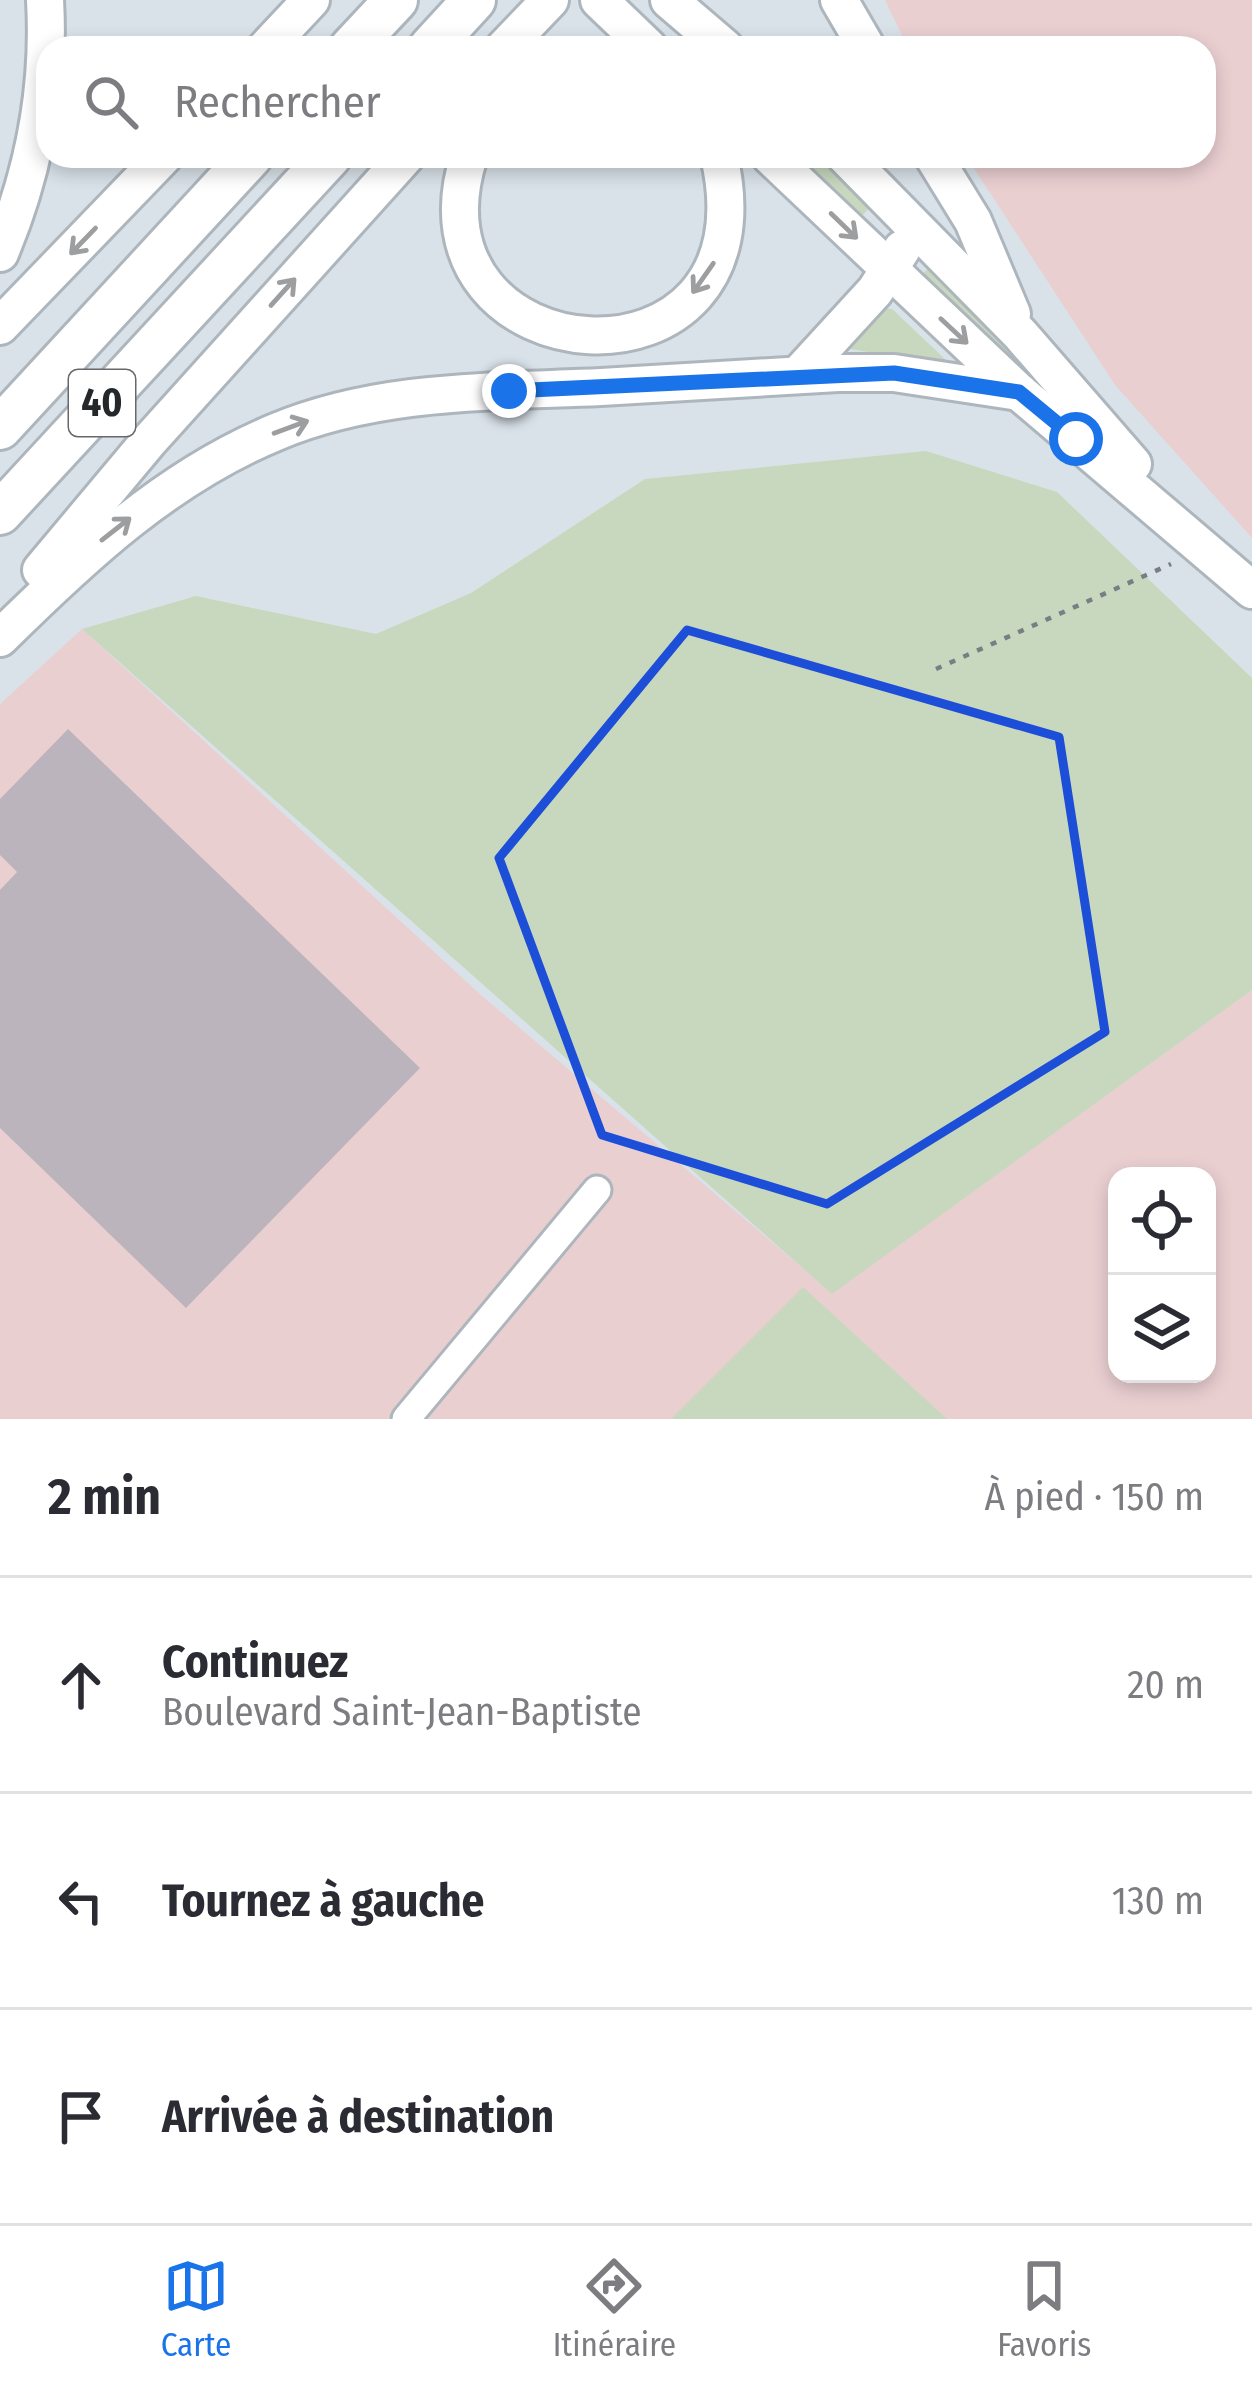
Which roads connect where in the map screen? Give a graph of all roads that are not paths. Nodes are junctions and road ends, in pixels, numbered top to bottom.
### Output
1 (45, 0) edge
2 (310, 0) edge
3 (396, 0) edge
4 (474, 0) edge
5 (599, 0) edge
6 (669, 0) edge
7 (839, 0) edge
8 (46, 36) edge
9 (277, 36) edge
10 (362, 36) edge
11 (441, 36) edge
12 (637, 36) edge
13 (710, 36) edge
14 (860, 36) edge
15 (36, 134) edge
16 (152, 168) edge
17 (240, 168) edge
18 (319, 168) edge
19 (395, 168) edge
20 (467, 168) edge
21 (721, 168) edge
22 (783, 168) edge
23 (858, 168) edge
24 (940, 168) edge
25 (917, 225) junction
26 (0, 254) edge
27 (890, 270) junction
28 (0, 326) edge
29 (1020, 334) junction
30 (798, 375) junction
31 (1019, 392) junction
32 (0, 428) edge
33 (0, 513) edge
34 (1198, 539) junction
35 (1252, 590) edge
36 (0, 619) edge
37 (0, 638) edge
38 (596, 1190) dead end
39 (406, 1419) edge

1 - 8 main road
2 - 9 main road
3 - 10 highway
4 - 11 highway
5 - 12 main road
6 - 13 main road
7 - 14 main road
15 - 26 main road
16 -> 28 main road
17 - 32 highway, 40
18 - 33 highway, 40
36 -> 19 main road
21 -> 20 main road
22 -> 27 main road
23 - 25 main road
24 - 29 main road
25 - 27 main road
25 - 29 main road
27 - 30 main road
27 -> 31 main road
29 - 34 main road
30 - 31 main road
37 -> 30 main road
31 - 34 main road
34 - 35 main road
38 - 39 lane

